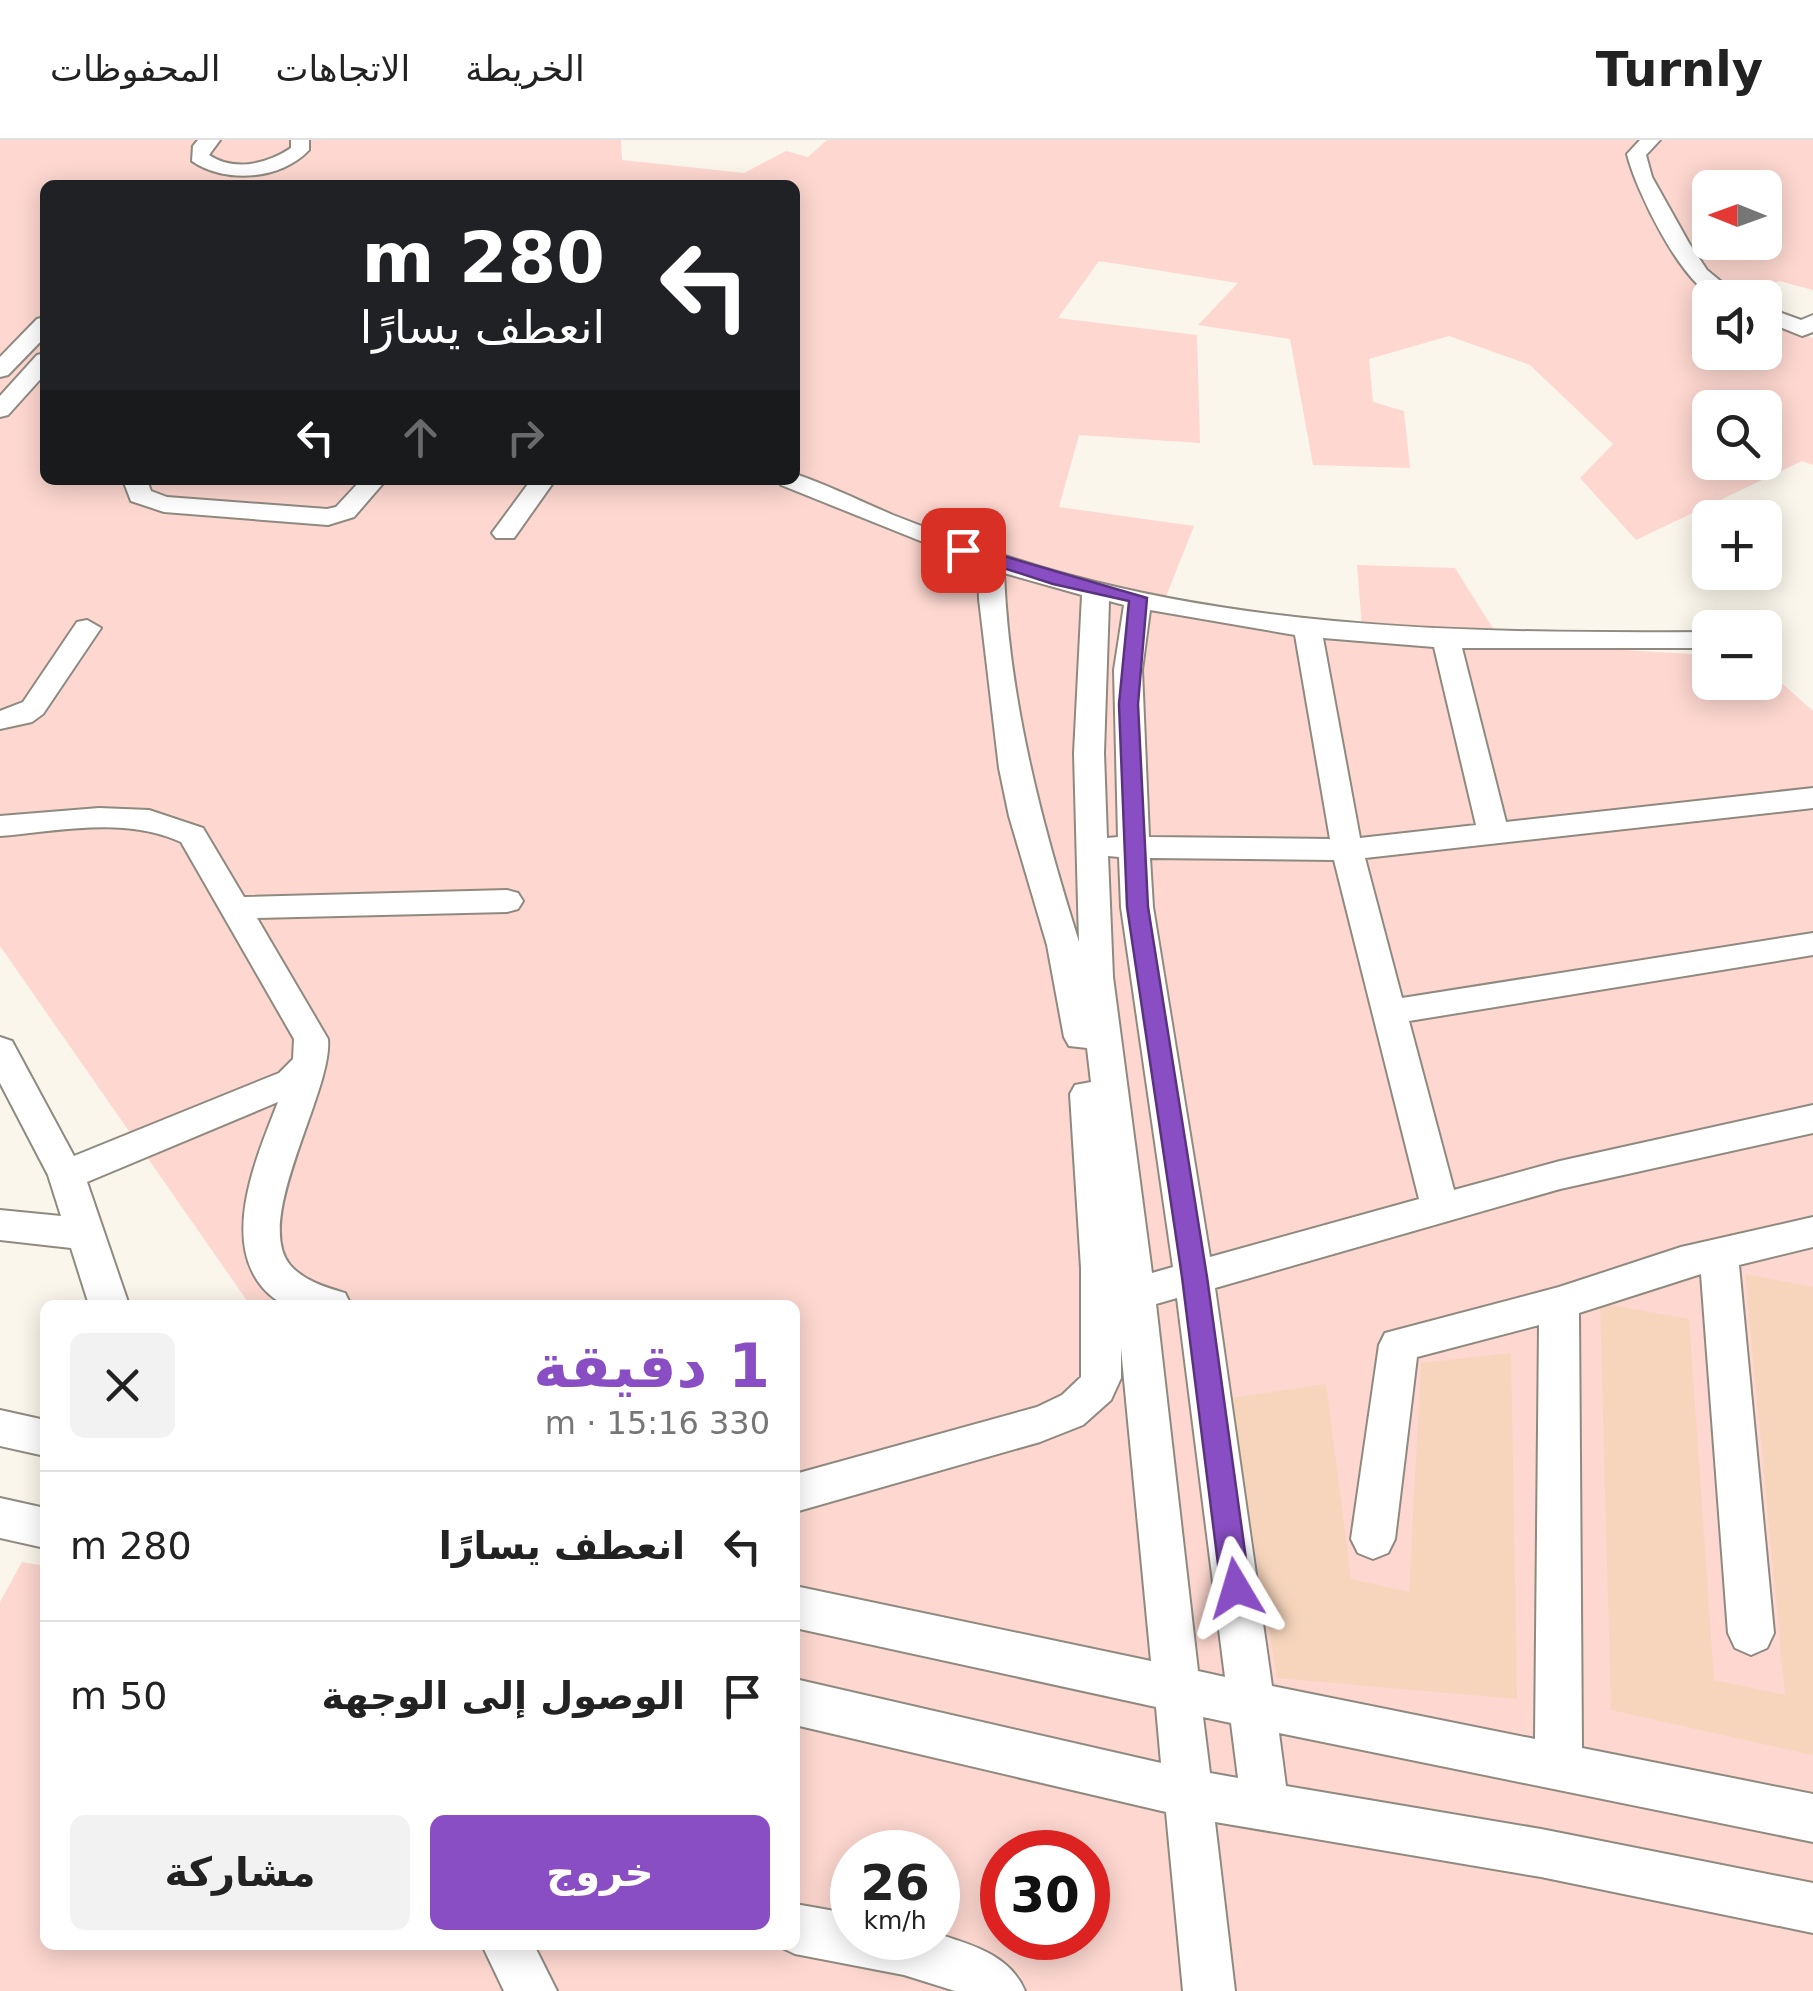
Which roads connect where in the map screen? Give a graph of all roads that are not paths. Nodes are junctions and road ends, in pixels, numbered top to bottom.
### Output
1 (211, 140) edge
2 (300, 140) edge
3 (1651, 140) edge
4 (251, 168) junction
5 (229, 180) edge
6 (1708, 280) edge
7 (1782, 321) edge
8 (1813, 322) edge
9 (40, 329) edge
10 (40, 366) edge
11 (0, 370) edge
12 (0, 410) edge
13 (800, 484) edge
14 (137, 485) edge
15 (369, 485) edge
16 (539, 485) edge
17 (505, 533) dead end
18 (991, 559) junction
19 (1096, 590) junction
20 (1138, 598) junction
21 (87, 628) dead end
22 (1308, 628) junction
23 (1445, 637) junction
24 (1692, 640) edge
25 (0, 720) edge
26 (1813, 798) edge
27 (0, 826) edge
28 (1494, 836) junction
29 (1091, 846) junction
30 (1133, 848) junction
31 (1347, 850) junction
32 (507, 901) dead end
33 (235, 908) junction
34 (1813, 944) edge
35 (1389, 1012) junction
36 (0, 1050) edge
37 (308, 1070) junction
38 (1813, 1119) edge
39 (66, 1175) junction
40 (1440, 1207) junction
41 (0, 1226) edge
42 (1813, 1232) edge
43 (86, 1234) junction
44 (1719, 1254) junction
45 (1194, 1277) junction
46 (1135, 1294) junction
47 (107, 1300) edge
48 (314, 1300) edge
49 (1559, 1303) junction
50 (0, 1428) edge
51 (40, 1437) edge
52 (800, 1492) edge
53 (0, 1518) edge
54 (40, 1527) edge
55 (1373, 1540) dead end
56 (800, 1608) edge
57 (1751, 1633) dead end
58 (1179, 1690) junction
59 (800, 1703) edge
60 (1251, 1705) junction
61 (1558, 1764) junction
62 (1191, 1794) junction
63 (1265, 1805) junction
64 (1813, 1818) edge
65 (1813, 1908) edge
66 (800, 1930) edge
67 (510, 1950) edge
68 (532, 1991) edge
69 (999, 1991) edge
70 (1210, 1991) edge

1 - 4 street
2 - 4 street
3 - 6 street
4 - 5 street
7 - 8 street
9 - 11 street
10 - 12 street
13 - 18 street
14 - 15 street
16 - 17 street
18 - 19 street
18 - 52 street
19 - 20 street
19 - 29 street
20 - 22 street
20 - 30 street
21 - 25 street
22 - 23 street
22 - 31 street
23 - 24 street
23 - 28 street
26 - 28 street
27 - 33 street
28 - 31 street
29 - 30 street
29 - 46 street
30 - 31 street
30 - 45 street
31 - 35 street
32 - 33 street
33 - 37 street
34 - 35 street
35 - 40 street
36 - 39 street
37 - 39 street
37 - 48 street
38 - 40 street
39 - 43 street
40 - 45 street
41 - 43 street
42 - 44 street
43 - 47 street
44 - 49 street
44 - 57 street
45 - 46 street
45 - 60 street
46 - 58 street
49 - 55 street
49 - 61 street
50 - 51 street
53 - 54 street
56 - 58 street
58 - 60 street
58 - 62 street
59 - 62 street
60 - 61 street
60 - 63 street
61 - 64 street
62 - 63 street
62 - 70 street
63 - 65 street
66 - 69 street
67 - 68 street

